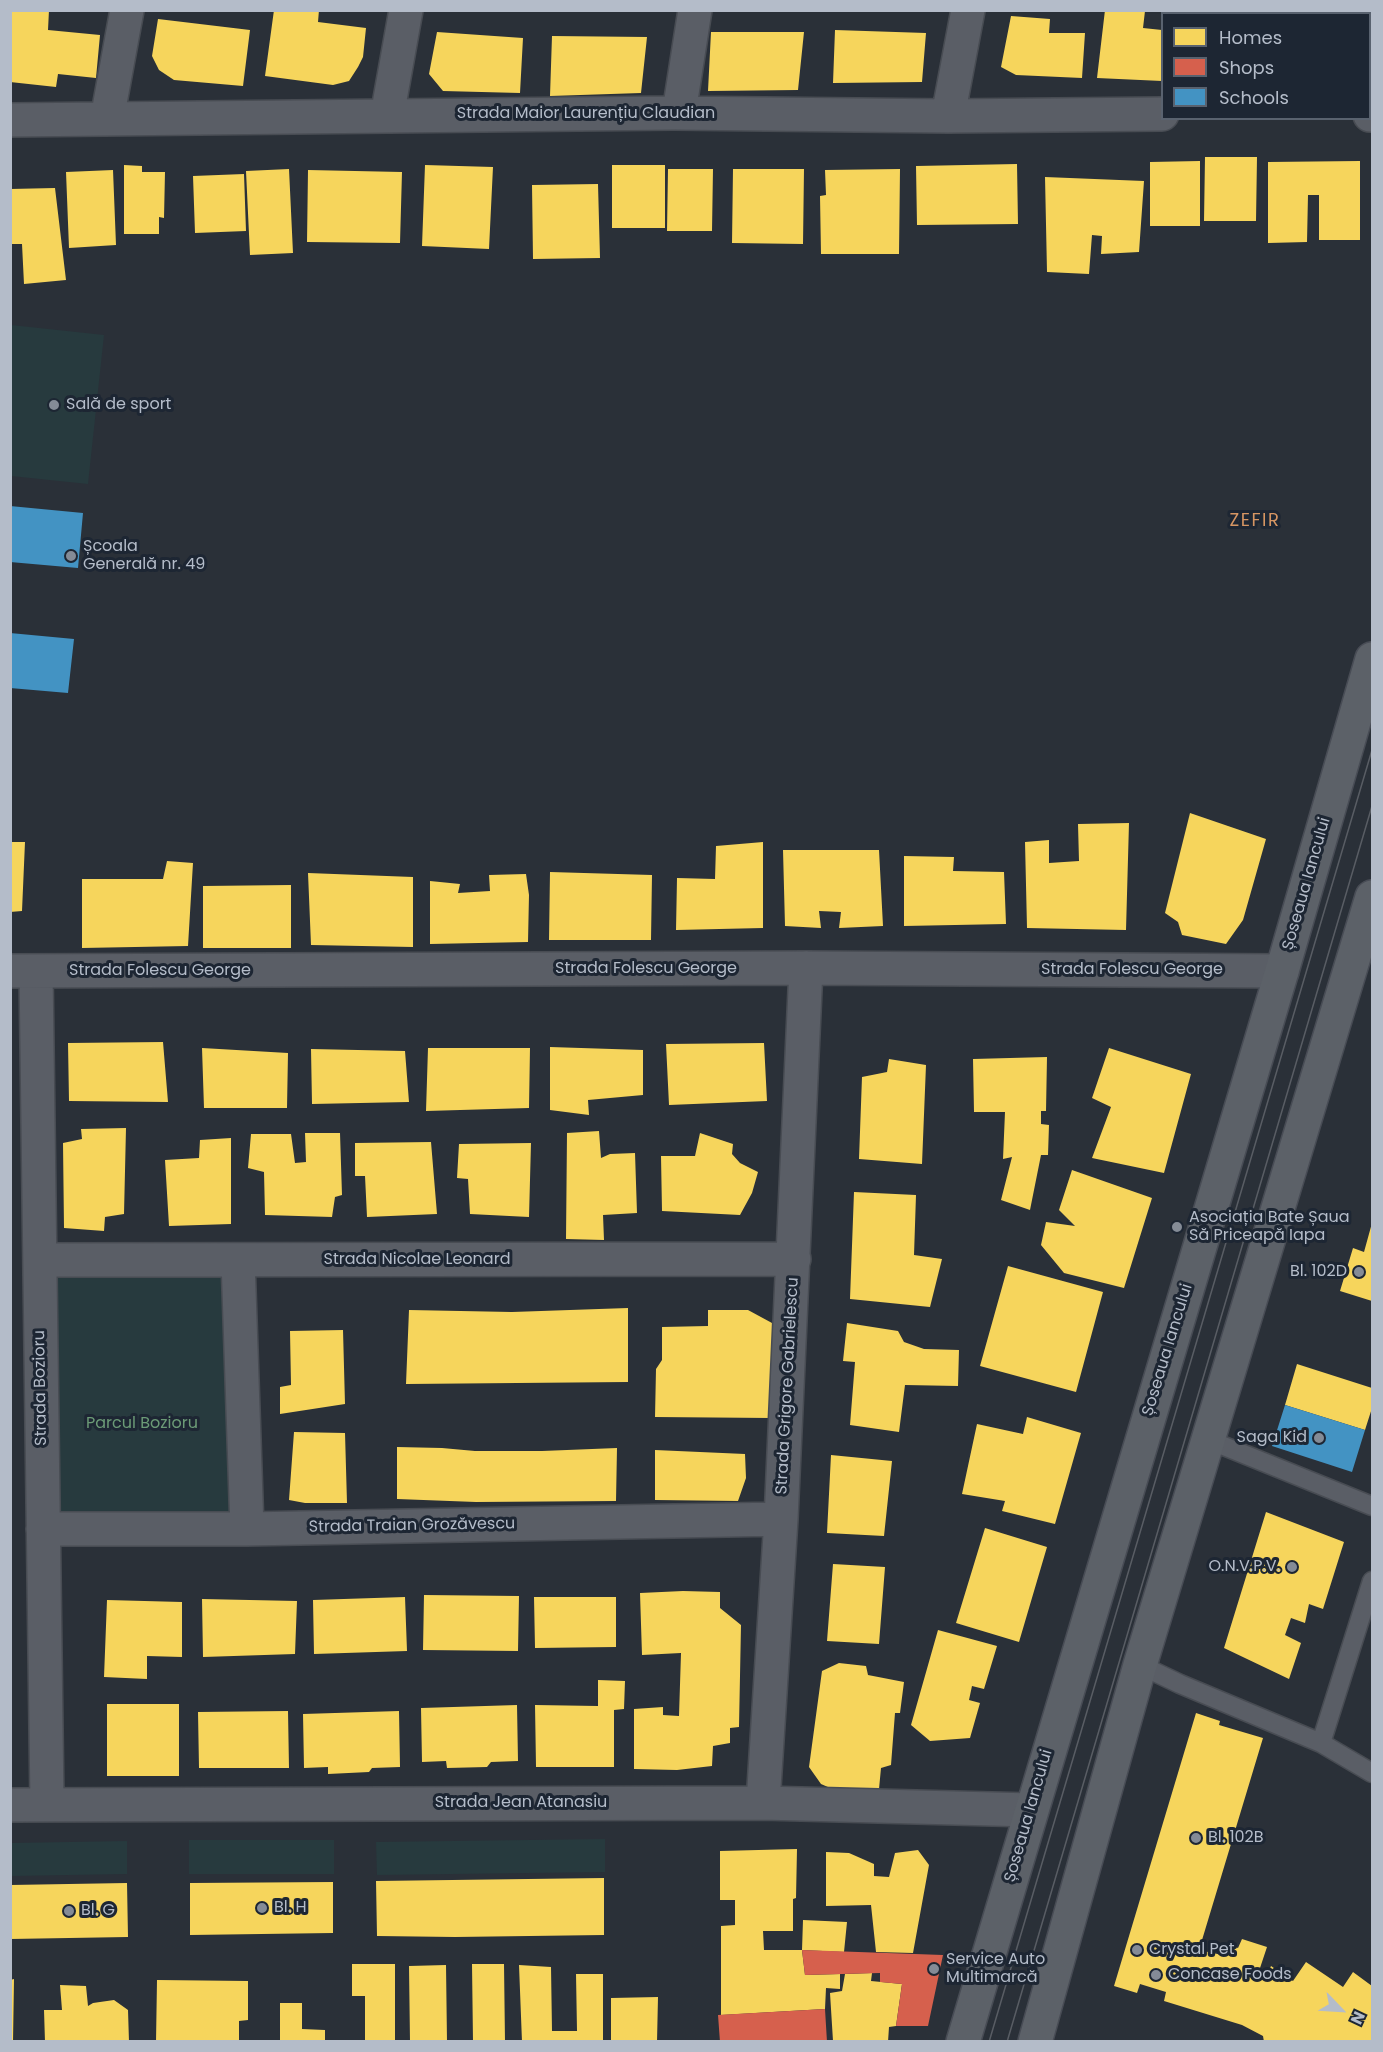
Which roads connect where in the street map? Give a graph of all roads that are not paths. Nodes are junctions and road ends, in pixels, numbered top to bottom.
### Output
1 (127, 10) edge
2 (406, 10) edge
3 (695, 10) edge
4 (968, 10) edge
5 (674, 113) junction
6 (1161, 114) edge
7 (387, 116) junction
8 (948, 116) junction
9 (107, 119) junction
10 (10, 120) edge
11 (1372, 658) edge
12 (1372, 897) edge
13 (807, 968) junction
14 (23, 971) edge
15 (1282, 971) junction
16 (794, 1259) junction
17 (40, 1260) junction
18 (238, 1260) junction
19 (1209, 1440) junction
20 (1372, 1506) edge
21 (781, 1519) junction
22 (247, 1528) junction
23 (43, 1529) junction
24 (1372, 1581) edge
25 (1140, 1665) junction
26 (1321, 1743) junction
27 (1372, 1773) edge
28 (763, 1803) junction
29 (47, 1804) junction
30 (10, 1805) edge
31 (1030, 1810) junction
32 (963, 2042) edge
33 (1035, 2042) edge

1 - 9 street
2 - 7 street
3 - 5 street
4 - 8 street
5 - 7 street, Strada Maior Laurențiu Claudian
5 - 8 street, Strada Maior Laurențiu Claudian
6 - 8 street, Strada Maior Laurențiu Claudian
7 - 9 street, Strada Maior Laurențiu Claudian
9 - 10 street, Strada Maior Laurențiu Claudian
11 - 15 main road, Șoseaua Iancului
12 - 19 main road
13 - 14 street, Strada Folescu George
13 - 15 street, Strada Folescu George
13 - 16 street, Strada Grigore Gabrielescu
14 - 17 street, Strada Bozioru
15 - 31 main road, Șoseaua Iancului
16 - 18 street, Strada Nicolae Leonard
16 - 21 street, Strada Grigore Gabrielescu
17 - 18 street, Strada Nicolae Leonard
17 - 23 street, Strada Bozioru
18 - 22 street
19 - 20 lane
19 - 25 main road
21 - 22 street, Strada Traian Grozăvescu
21 - 28 street, Strada Grigore Gabrielescu
22 - 23 street, Strada Traian Grozăvescu
23 - 29 street, Strada Bozioru
24 - 26 lane
25 - 26 lane
25 - 33 main road
26 - 27 lane
28 - 29 street, Strada Jean Atanasiu
28 - 31 street, Strada Jean Atanasiu
29 - 30 street, Strada Jean Atanasiu
31 - 32 main road, Șoseaua Iancului

